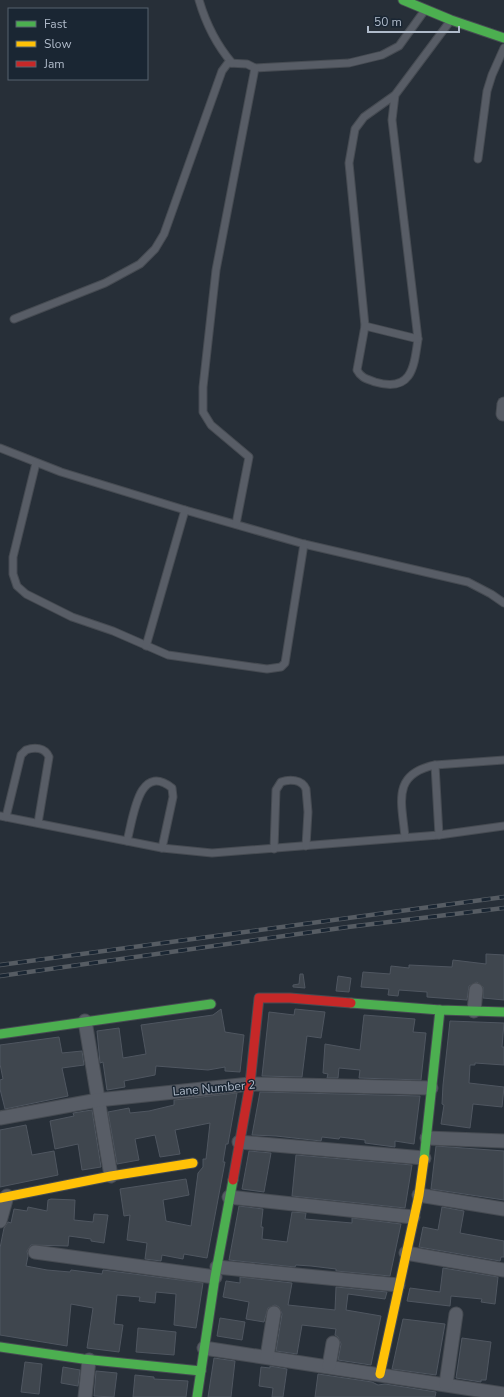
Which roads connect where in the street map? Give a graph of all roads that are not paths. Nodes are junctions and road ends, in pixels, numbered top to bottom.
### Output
1 (199, 0) edge
2 (403, 0) edge
3 (426, 9) junction
4 (451, 20) junction
5 (504, 38) edge
6 (504, 48) edge
7 (232, 63) junction
8 (255, 68) junction
9 (395, 95) junction
10 (478, 159) dead end
11 (14, 319) dead end
12 (365, 326) junction
13 (418, 339) junction
14 (0, 448) edge
15 (36, 463) junction
16 (185, 510) junction
17 (236, 524) junction
18 (304, 544) junction
19 (504, 603) edge
20 (146, 646) junction
21 (504, 760) edge
22 (435, 765) junction
23 (3, 816) edge
24 (38, 824) junction
25 (504, 826) edge
26 (439, 835) junction
27 (405, 837) junction
28 (127, 842) junction
29 (306, 846) junction
30 (162, 848) junction
31 (274, 849) junction
32 (476, 990) dead end
33 (211, 1004) dead end
34 (440, 1010) junction
35 (474, 1010) junction
36 (504, 1012) edge
37 (85, 1021) junction
38 (0, 1034) edge
39 (250, 1084) junction
40 (431, 1088) junction
41 (98, 1100) junction
42 (0, 1118) edge
43 (427, 1138) junction
44 (504, 1141) edge
45 (239, 1142) junction
46 (424, 1158) junction
47 (193, 1163) dead end
48 (111, 1176) junction
49 (419, 1195) junction
50 (3, 1197) edge
51 (229, 1197) junction
52 (504, 1209) edge
53 (413, 1217) junction
54 (0, 1221) edge
55 (35, 1252) dead end
56 (406, 1253) junction
57 (504, 1270) edge
58 (216, 1272) junction
59 (398, 1285) junction
60 (274, 1313) dead end
61 (456, 1314) dead end
62 (334, 1343) dead end
63 (0, 1347) edge
64 (204, 1348) junction
65 (267, 1357) junction
66 (89, 1360) junction
67 (329, 1366) junction
68 (201, 1371) junction
69 (380, 1374) junction
70 (446, 1384) junction
71 (504, 1394) edge
72 (86, 1397) edge
73 (197, 1397) edge

1 - 7 lane
2 - 3 street
3 - 4 street
3 - 8 lane
4 - 5 street
4 - 9 lane
6 - 10 lane
7 - 8 lane
7 - 11 lane
8 - 17 lane
9 - 12 lane
9 - 13 lane
12 - 13 lane
12 - 13 lane
14 - 15 lane
15 - 16 lane
15 - 20 lane
16 - 17 lane
16 - 20 lane
17 - 18 lane
18 - 19 lane
18 - 20 lane
21 - 22 lane
22 - 26 lane
22 - 27 lane
23 - 24 lane
23 - 24 lane
24 - 28 lane
25 - 26 lane
26 - 27 lane
27 - 29 lane
28 - 30 lane
28 - 30 lane
29 - 31 lane
29 - 31 lane
30 - 31 lane
32 - 35 street
33 - 37 street
34 - 35 street
34 - 39 street
34 - 40 street
35 - 36 street
37 - 38 street
37 - 41 street
39 - 40 street, Lane Number 2
39 - 41 street, Lane Number 2
39 - 45 street
40 - 43 street
41 - 42 street, Lane Number 2
41 - 48 street
43 - 44 street
43 - 46 street
45 - 46 street
45 - 51 street
46 - 49 street
47 - 48 street
48 - 50 street
49 - 52 street
49 - 53 street
50 - 54 street
51 - 53 street
51 - 58 street
53 - 56 street
55 - 58 street
56 - 57 street
56 - 59 street
58 - 59 street
58 - 64 street
59 - 69 street
60 - 65 street
61 - 70 street
62 - 67 street
63 - 66 street
64 - 65 street
64 - 68 street
65 - 67 street
66 - 68 street
66 - 72 street
67 - 69 street
68 - 73 street
69 - 70 street
70 - 71 street

